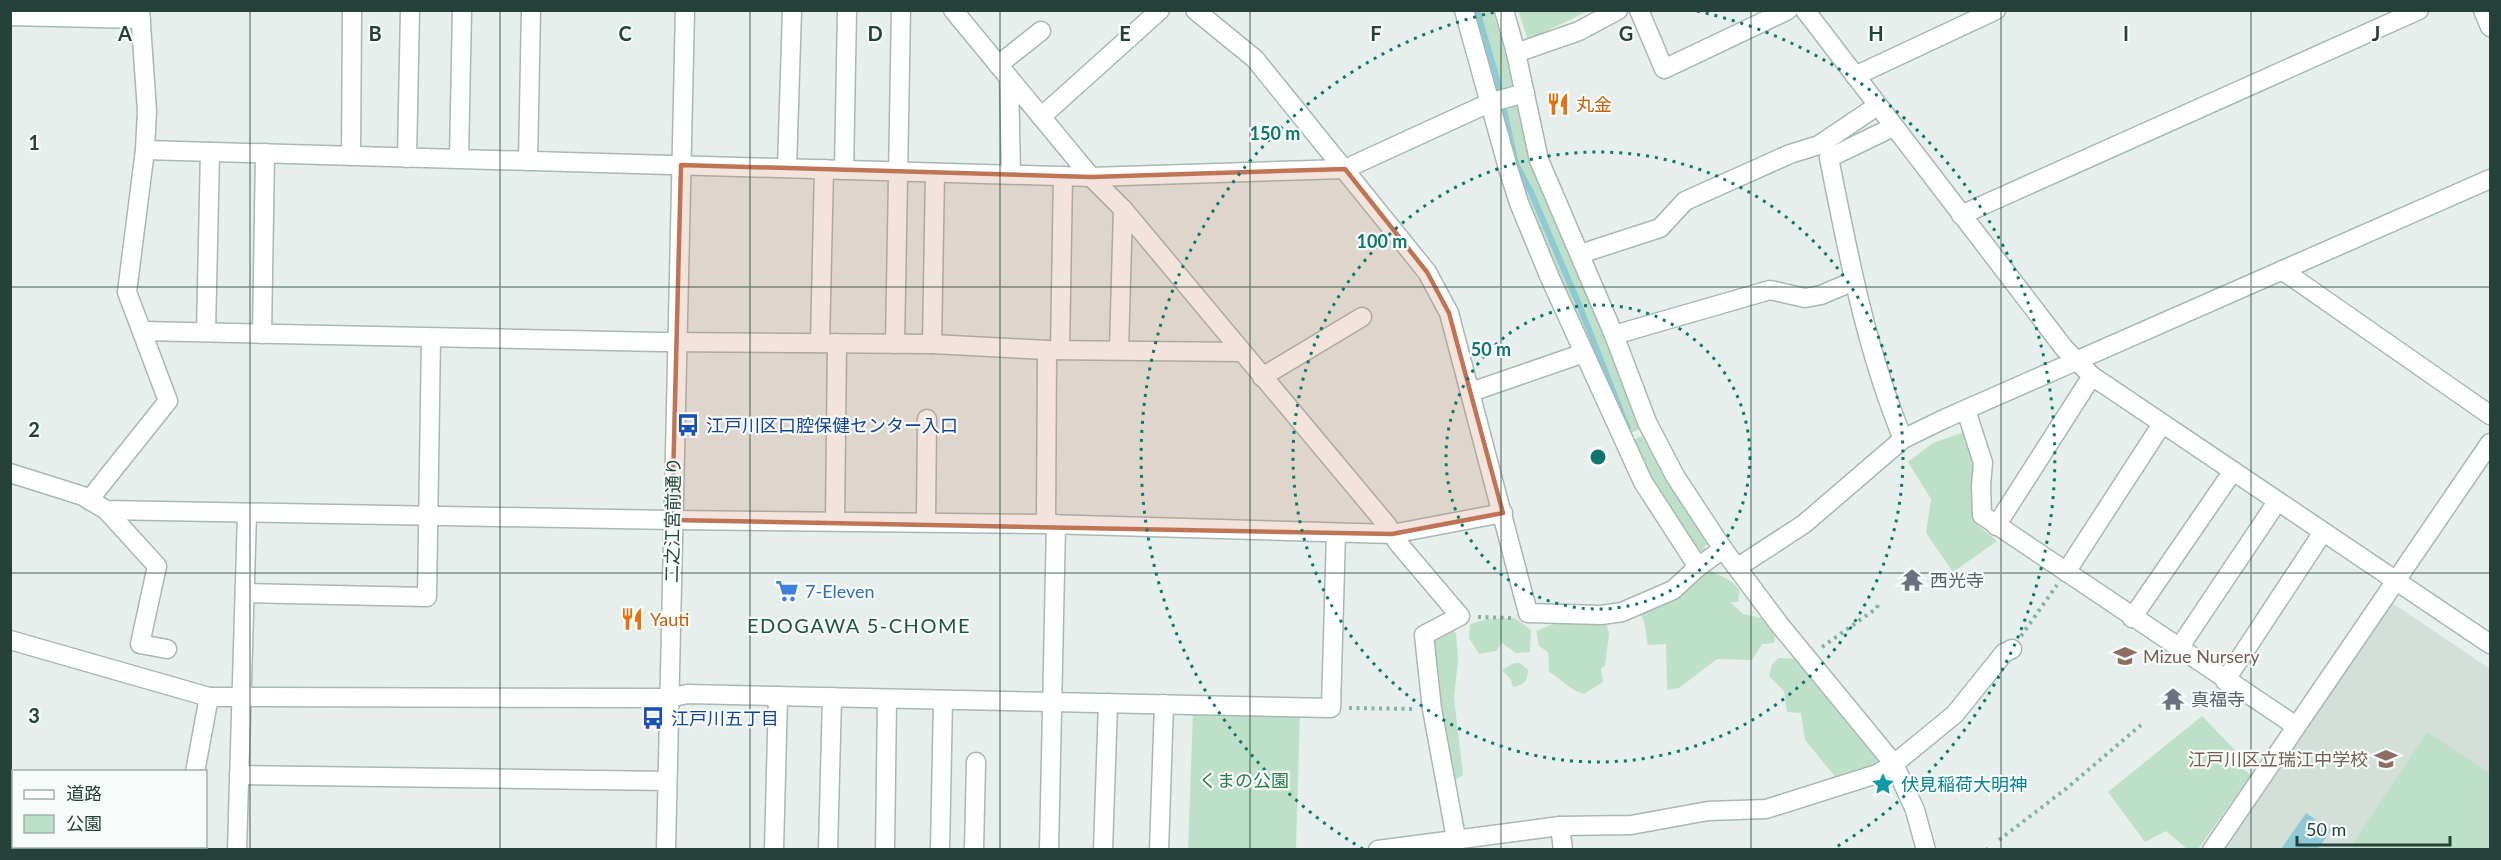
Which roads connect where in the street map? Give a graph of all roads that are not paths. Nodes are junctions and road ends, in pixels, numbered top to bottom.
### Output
1 (352, 10) edge
2 (410, 10) edge
3 (462, 10) edge
4 (531, 10) edge
5 (685, 10) edge
6 (792, 10) edge
7 (847, 10) edge
8 (901, 10) edge
9 (953, 10) edge
10 (1160, 10) edge
11 (1195, 10) edge
12 (1464, 10) edge
13 (1504, 10) edge
14 (1618, 10) edge
15 (1639, 10) edge
16 (1788, 10) edge
17 (1805, 10) edge
18 (1996, 10) edge
19 (2419, 10) edge
20 (2483, 10) edge
21 (140, 15) edge
22 (10, 16) edge
23 (2490, 27) edge
24 (1041, 31) dead end
25 (1516, 53) junction
26 (1003, 71) junction
27 (1855, 76) junction
28 (1525, 93) junction
29 (1489, 103) junction
30 (1877, 106) junction
31 (1041, 117) junction
32 (1893, 127) junction
33 (145, 150) junction
34 (210, 152) junction
35 (265, 153) junction
36 (351, 156) junction
37 (407, 158) junction
38 (459, 158) junction
39 (528, 161) junction
40 (681, 165) junction
41 (787, 168) junction
42 (1345, 169) junction
43 (824, 170) junction
44 (844, 170) junction
45 (898, 172) junction
46 (935, 173) junction
47 (1011, 174) junction
48 (1063, 176) junction
49 (1091, 177) junction
50 (2490, 179) edge
51 (1123, 210) junction
52 (1961, 215) junction
53 (1580, 254) junction
54 (2282, 270) junction
55 (1854, 281) junction
56 (1362, 317) dead end
57 (142, 330) junction
58 (206, 332) junction
59 (262, 334) junction
60 (1614, 335) junction
61 (431, 338) junction
62 (676, 342) junction
63 (829, 343) junction
64 (895, 344) junction
65 (932, 344) junction
66 (1054, 350) junction
67 (1119, 350) junction
68 (1242, 352) junction
69 (1584, 353) junction
70 (2075, 361) junction
71 (2092, 376) junction
72 (1262, 377) junction
73 (1471, 392) junction
74 (1966, 410) junction
75 (2490, 415) edge
76 (927, 419) dead end
77 (2162, 424) junction
78 (1903, 439) junction
79 (2490, 443) edge
80 (2233, 471) junction
81 (10, 473) edge
82 (89, 500) junction
83 (2277, 502) junction
84 (106, 510) junction
85 (247, 513) junction
86 (1503, 513) junction
87 (428, 516) junction
88 (672, 520) junction
89 (835, 521) junction
90 (926, 522) junction
91 (1051, 524) junction
92 (1996, 526) junction
93 (2323, 532) junction
94 (1336, 533) junction
95 (1392, 534) junction
96 (1723, 549) junction
97 (1698, 567) junction
98 (1738, 567) junction
99 (2066, 573) junction
100 (2396, 580) junction
101 (245, 593) junction
102 (2132, 618) junction
103 (10, 640) edge
104 (2490, 644) edge
105 (2179, 648) junction
106 (2012, 649) road end
107 (167, 650) dead end
108 (2225, 681) junction
109 (778, 696) junction
110 (209, 697) junction
111 (241, 697) junction
112 (669, 698) junction
113 (831, 698) junction
114 (887, 699) junction
115 (943, 700) junction
116 (1052, 702) junction
117 (1108, 703) junction
118 (1164, 704) junction
119 (2296, 726) junction
120 (976, 762) dead end
121 (1894, 764) junction
122 (195, 770) edge
123 (239, 775) junction
124 (667, 782) junction
125 (1560, 826) junction
126 (1453, 844) edge
127 (237, 849) edge
128 (666, 849) edge
129 (774, 849) edge
130 (828, 849) edge
131 (885, 849) edge
132 (940, 849) edge
133 (974, 849) edge
134 (1049, 849) edge
135 (1103, 849) edge
136 (1159, 849) edge
137 (1378, 849) edge
138 (1563, 849) edge
139 (1926, 849) edge
140 (2212, 849) edge

1 - 36 street
2 - 37 street
3 - 38 street
4 - 39 street
5 - 40 street, 二之江宮前通り
6 - 41 street
7 - 44 street
8 - 45 street
9 - 26 street
10 - 31 street
11 - 42 street
12 - 29 street
13 - 25 street
14 - 25 street
15 - 16 street
17 - 27 street
18 - 27 street
19 - 52 street
20 - 23 street
21 - 22 street
21 - 33 street
24 - 26 street
25 - 28 street
26 - 31 street
26 - 47 street
27 - 30 street
28 - 29 street
28 - 53 street
29 - 42 street
29 - 69 street
30 - 32 street
30 - 53 street
31 - 49 street
32 - 52 street
32 - 55 street
33 - 34 street
33 - 57 street
34 - 35 street
34 - 58 street
35 - 36 street
35 - 59 street
36 - 37 street
37 - 38 street
38 - 39 street
39 - 40 street
40 - 41 street
40 - 62 street, 二之江宮前通り
41 - 43 street
42 - 49 street
42 - 73 street
43 - 44 street
43 - 63 street
44 - 45 street
45 - 46 street
45 - 64 street
46 - 47 street
46 - 65 street
47 - 48 street
48 - 49 street
48 - 66 street
49 - 51 street
50 - 54 street
51 - 67 street
51 - 68 street
52 - 70 street
53 - 60 street
54 - 70 street
54 - 75 street
55 - 60 street
55 - 78 street
56 - 72 street
57 - 58 street
57 - 82 street
58 - 59 street
59 - 61 street
60 - 96 street
61 - 62 street
61 - 87 street
62 - 63 street
62 - 88 street, 二之江宮前通り
63 - 64 street
63 - 89 street
64 - 65 street
65 - 66 street
66 - 67 street
66 - 91 street
67 - 68 street
68 - 72 street
69 - 73 street
69 - 97 street
70 - 71 street
70 - 74 street
71 - 77 street
71 - 92 street
72 - 95 street
73 - 86 street
74 - 78 street
74 - 92 street
76 - 90 street
77 - 80 street
77 - 99 street
78 - 98 street
79 - 100 street
80 - 83 street
80 - 102 street
81 - 82 street
82 - 84 street
83 - 93 street
83 - 105 street
84 - 85 street
84 - 107 street
85 - 87 street
85 - 101 street
86 - 95 street
86 - 97 street
87 - 88 street
87 - 101 street
88 - 89 street
88 - 112 street, 二之江宮前通り
89 - 90 street
90 - 91 street
91 - 94 street
91 - 116 street
92 - 99 street
93 - 100 street
93 - 108 street
94 - 95 street
94 - 118 street
95 - 126 street
96 - 97 street
96 - 98 street
98 - 121 street
99 - 102 street
100 - 104 street
100 - 119 street
101 - 111 street
102 - 105 street
103 - 110 street
105 - 108 street
106 - 121 street
108 - 119 street
109 - 112 street
109 - 113 street
109 - 129 street
110 - 111 street
110 - 122 street
111 - 112 street
111 - 123 street
112 - 124 street, 二之江宮前通り
113 - 114 street
113 - 130 street
114 - 115 street
114 - 131 street
115 - 116 street
115 - 132 street
116 - 117 street
116 - 134 street
117 - 118 street
117 - 135 street
118 - 136 street
119 - 140 street
120 - 133 street
121 - 125 street
121 - 139 street
123 - 124 street
123 - 127 street
124 - 128 street, 二之江宮前通り
125 - 126 street
125 - 138 street
126 - 137 street

